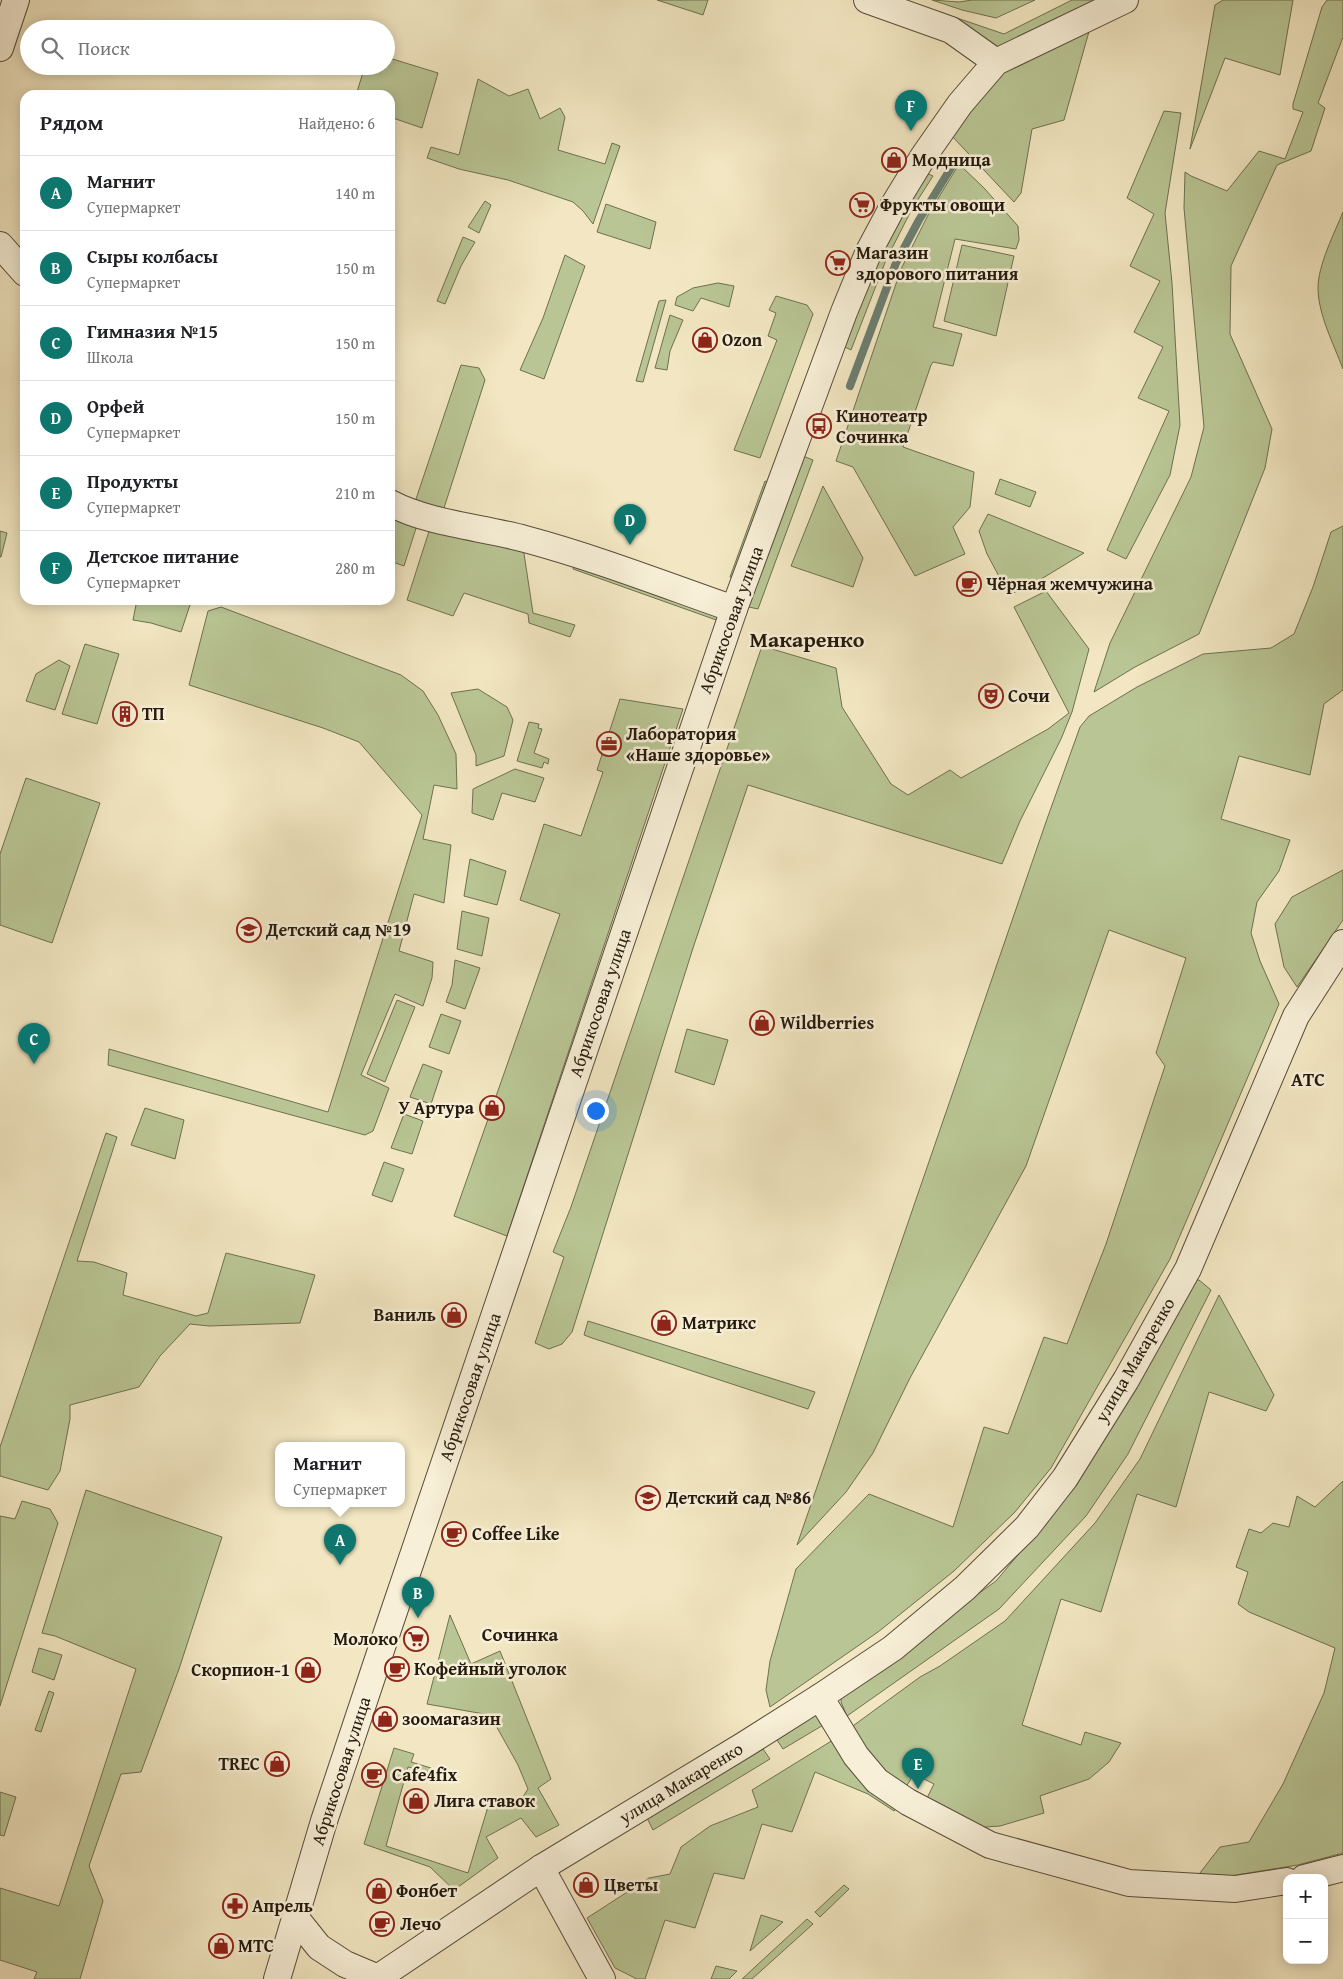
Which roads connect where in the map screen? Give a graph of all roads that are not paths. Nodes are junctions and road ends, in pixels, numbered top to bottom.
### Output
1 (16, 0) edge
2 (867, 0) edge
3 (1125, 0) edge
4 (0, 48) edge
5 (996, 62) junction
6 (0, 246) edge
7 (20, 268) edge
8 (395, 506) edge
9 (734, 609) junction
10 (1343, 943) edge
11 (820, 1697) junction
12 (541, 1868) junction
13 (1343, 1868) edge
14 (1320, 1874) edge
15 (1283, 1882) edge
16 (295, 1917) junction
17 (277, 1979) edge
18 (377, 1979) edge
19 (602, 1979) edge

1 - 4 street
2 - 5 street
3 - 5 street, Абрикосовая улица
5 - 9 street, Абрикосовая улица
6 - 7 street
8 - 9 street
9 - 16 street, Абрикосовая улица
10 - 11 street, улица Макаренко
11 - 12 street, улица Макаренко
11 - 15 street
12 - 18 street, улица Макаренко
12 - 19 street
13 - 14 street
16 - 17 street, Абрикосовая улица
16 - 18 street

